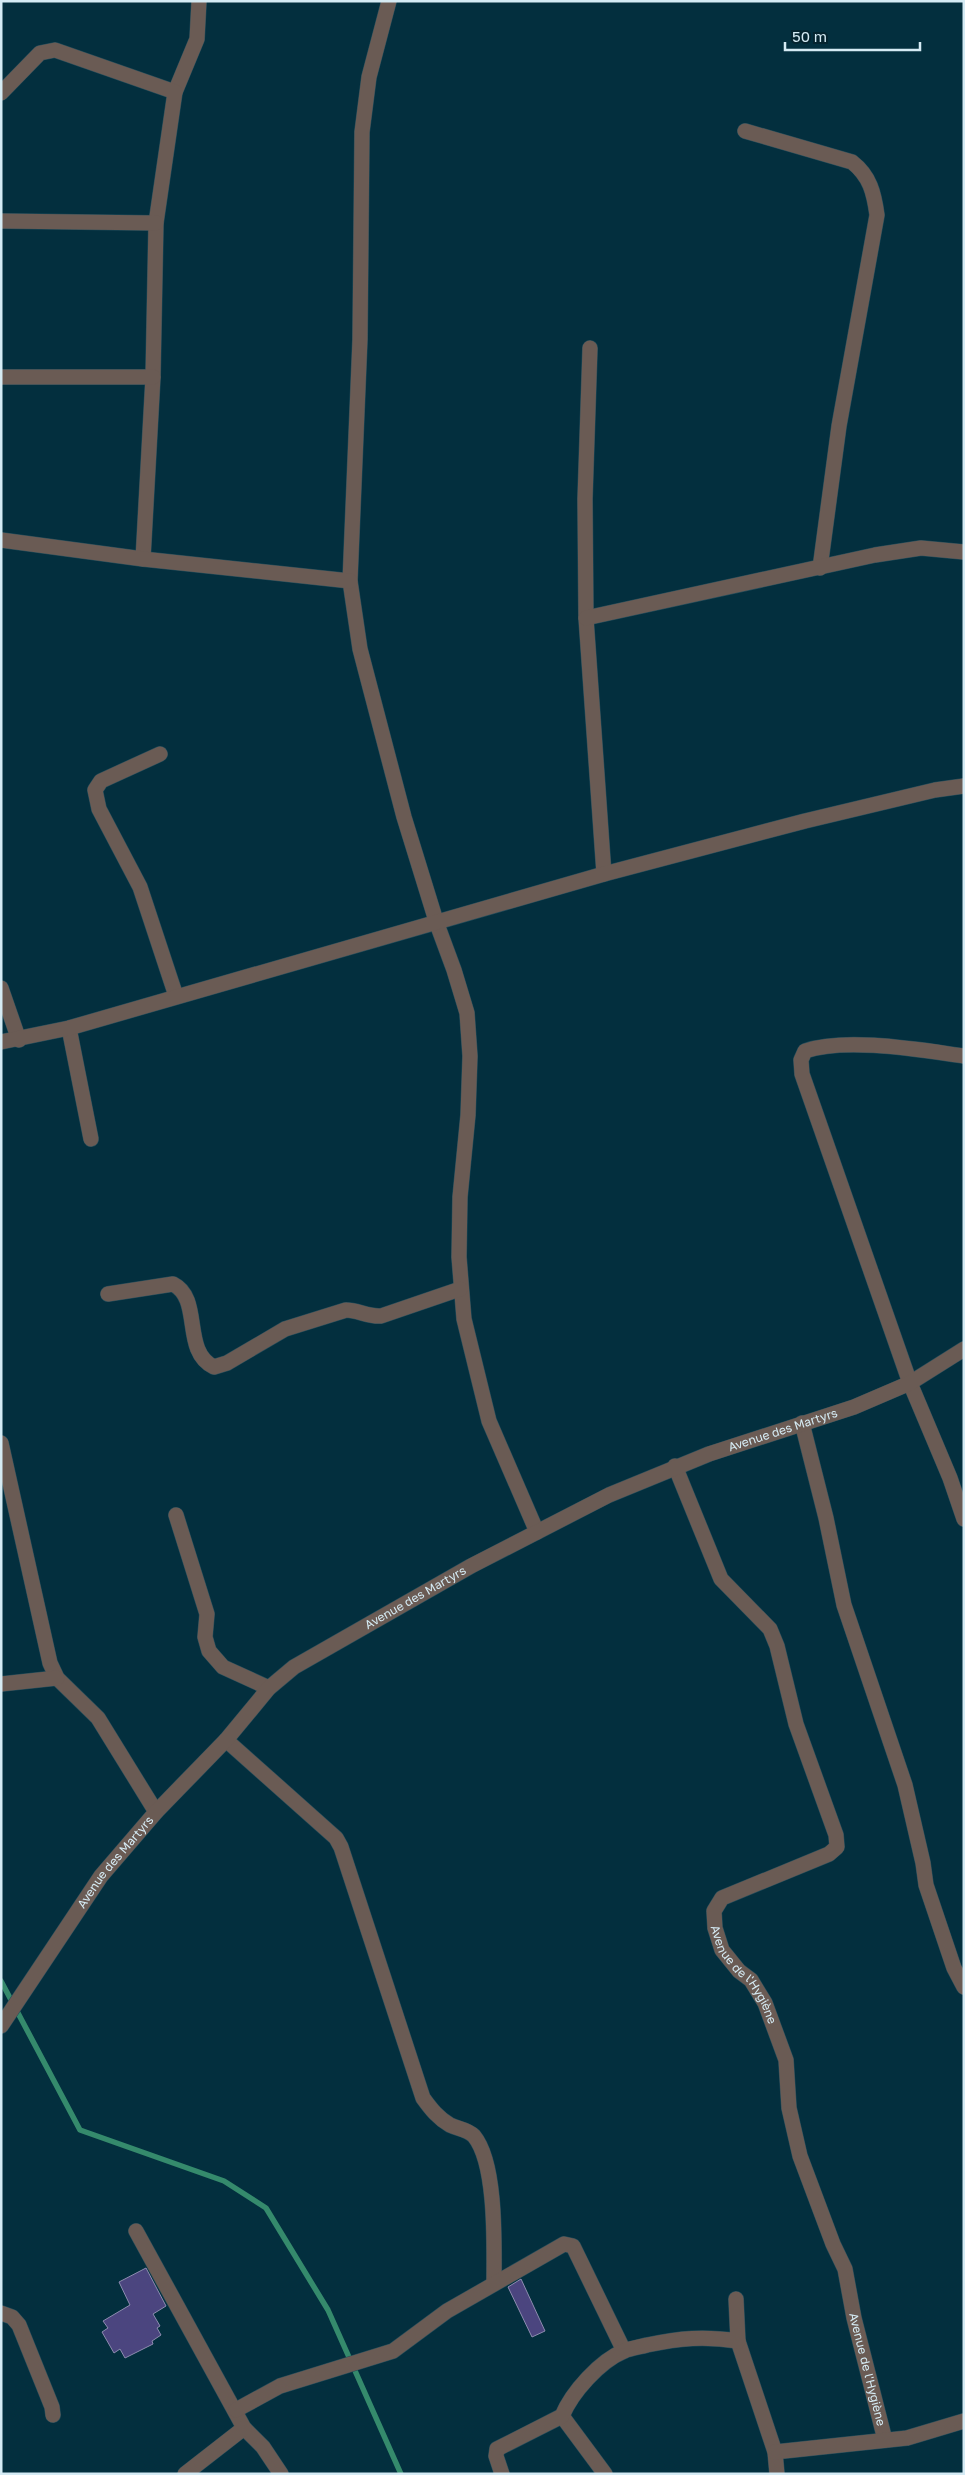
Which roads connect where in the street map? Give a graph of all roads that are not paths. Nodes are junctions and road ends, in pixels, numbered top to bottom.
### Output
1 (199, 1) edge
2 (389, 1) edge
3 (175, 92) junction
4 (1, 93) edge
5 (745, 131) dead end
6 (1, 221) edge
7 (156, 223) junction
8 (590, 348) dead end
9 (1, 377) edge
10 (153, 377) junction
11 (1, 540) edge
12 (964, 552) edge
13 (143, 559) junction
14 (820, 568) junction
15 (350, 581) junction
16 (586, 618) junction
17 (160, 754) dead end
18 (964, 786) edge
19 (604, 874) junction
20 (437, 924) junction
21 (1, 988) edge
22 (176, 996) junction
23 (69, 1028) junction
24 (18, 1040) junction
25 (1, 1042) edge
26 (964, 1056) edge
27 (91, 1139) dead end
28 (460, 1290) junction
29 (108, 1294) dead end
30 (964, 1349) edge
31 (910, 1383) junction
32 (802, 1423) junction
33 (1, 1443) edge
34 (675, 1466) junction
35 (176, 1514) dead end
36 (964, 1519) edge
37 (537, 1532) junction
38 (57, 1678) junction
39 (1, 1684) edge
40 (269, 1688) junction
41 (226, 1740) junction
42 (156, 1812) junction
43 (964, 1987) edge
44 (1, 2026) edge
45 (136, 2231) dead end
46 (494, 2283) junction
47 (736, 2299) dead end
48 (1, 2313) edge
49 (738, 2341) junction
50 (624, 2351) junction
51 (236, 2410) junction
52 (53, 2415) dead end
53 (562, 2416) junction
54 (964, 2420) edge
55 (244, 2428) junction
56 (885, 2440) junction
57 (775, 2452) junction
58 (185, 2474) edge
59 (281, 2474) edge
60 (502, 2474) edge
61 (605, 2474) edge
62 (777, 2474) edge

1 - 3 street
2 - 15 street
3 - 4 street
3 - 7 street
5 - 14 street
6 - 7 street
7 - 10 street
8 - 16 street
9 - 10 street
10 - 13 street
11 - 13 street
12 - 14 street
13 - 15 street
14 - 16 street
15 - 20 street
16 - 19 street
17 - 22 street
18 - 19 street
19 - 20 street
20 - 22 street
20 - 28 street
21 - 24 street
22 - 23 street
23 - 24 street
23 - 27 street
24 - 25 street
26 - 31 street
28 - 29 street
28 - 37 street
30 - 31 street, Avenue des Martyrs
31 - 32 street, Avenue des Martyrs
31 - 36 street
32 - 34 street, Avenue des Martyrs
32 - 43 street
33 - 38 street
34 - 37 street, Avenue des Martyrs
34 - 56 street, Avenue de l'Hygiène
35 - 40 street
37 - 40 street, Avenue des Martyrs
38 - 39 street
38 - 42 street
40 - 41 street, Avenue des Martyrs
41 - 42 street, Avenue des Martyrs
41 - 46 street
42 - 44 street, Avenue des Martyrs
45 - 51 street
46 - 50 street
46 - 51 street
47 - 49 street
48 - 52 street
49 - 50 street
49 - 57 street
50 - 53 street
51 - 55 street
53 - 60 street
53 - 61 street
54 - 56 street, Avenue de l'Hygiène
55 - 58 street
55 - 59 street
56 - 57 street
57 - 62 street

